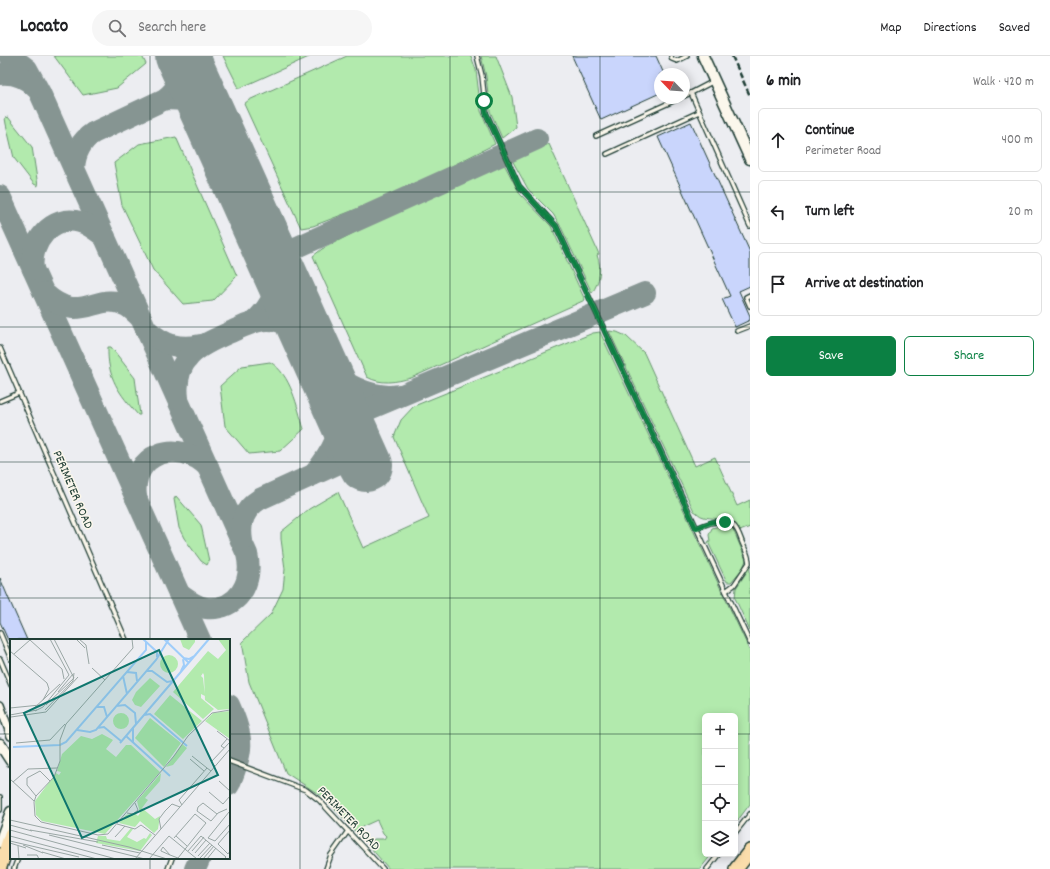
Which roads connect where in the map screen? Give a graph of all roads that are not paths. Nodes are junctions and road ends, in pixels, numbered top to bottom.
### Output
1 (477, 56) edge
2 (671, 56) edge
3 (686, 56) edge
4 (703, 56) edge
5 (714, 80) junction
6 (691, 93) joint
7 (667, 104) edge
8 (699, 112) junction
9 (596, 136) dead end
10 (607, 154) dead end
11 (750, 159) edge
12 (750, 226) edge
13 (750, 295) edge
14 (750, 306) edge
15 (750, 326) edge
16 (737, 331) dead end
17 (0, 348) edge
18 (20, 393) junction
19 (0, 401) edge
20 (696, 528) junction
21 (726, 591) junction
22 (0, 633) edge
23 (126, 639) edge
24 (750, 643) edge
25 (10, 657) edge
26 (0, 659) edge
27 (10, 682) edge
28 (0, 706) edge
29 (10, 733) edge
30 (0, 744) edge
31 (10, 759) edge
32 (230, 761) edge
33 (0, 797) edge
34 (0, 810) edge
35 (750, 814) edge
36 (10, 815) edge
37 (738, 829) edge
38 (348, 831) junction
39 (10, 837) edge
40 (0, 842) edge
41 (750, 851) edge
42 (717, 857) edge
43 (18, 859) edge
44 (172, 859) edge
45 (0, 867) edge
46 (14, 869) edge
47 (168, 869) edge
48 (326, 869) edge
49 (383, 869) edge
50 (707, 869) edge
51 (736, 869) edge

1 - 20 lane
2 - 3 lane
4 - 5 main road
5 - 6 lane
5 - 11 main road
6 - 8 lane
7 - 9 lane
8 - 10 lane
8 - 12 lane
13 - 14 lane
15 - 16 lane
17 - 18 lane, PERIMETER ROAD
18 - 19 lane
18 - 23 lane, PERIMETER ROAD
20 - 21 lane
20 - 21 lane
21 - 24 lane
22 - 25 lane
26 - 27 lane
28 - 29 street
30 - 31 main road
32 - 38 lane, PERIMETER ROAD
33 - 34 lane
35 - 37 lane
36 - 40 main road
38 - 48 lane
38 - 49 lane, PERIMETER ROAD
39 - 45 highway
41 - 51 highway
42 - 50 lane
43 - 46 lane
44 - 47 lane

